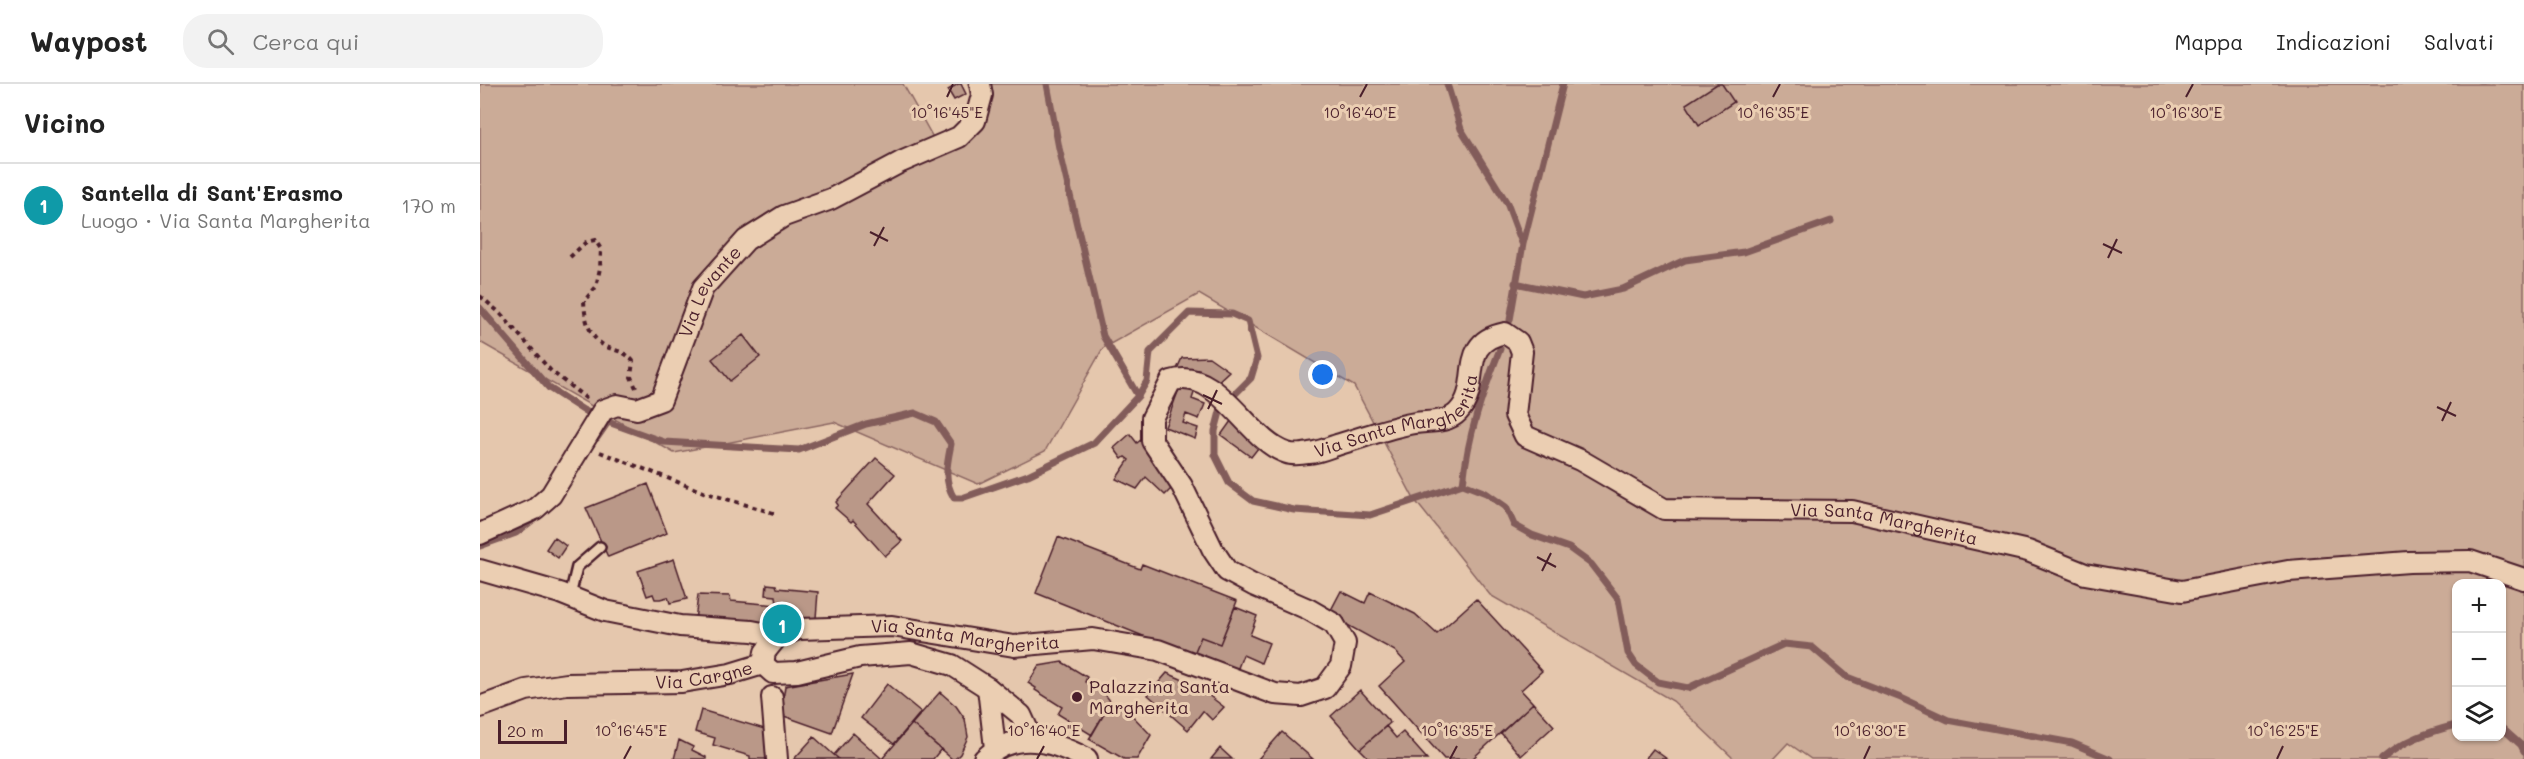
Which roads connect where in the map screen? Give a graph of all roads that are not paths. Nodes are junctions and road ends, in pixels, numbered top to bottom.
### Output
1 (980, 84) edge
2 (480, 534) edge
3 (600, 547) dead end
4 (480, 570) edge
5 (2524, 579) edge
6 (570, 596) junction
7 (778, 636) junction
8 (763, 664) junction
9 (988, 688) junction
10 (772, 697) dead end
11 (480, 707) edge
12 (1032, 739) junction
13 (989, 754) edge
14 (777, 759) edge
15 (1087, 759) edge

1 - 2 street, Via Levante
3 - 6 lane
4 - 6 street
5 - 7 street, Via Santa Margherita
6 - 7 street
7 - 8 street
8 - 9 street, Via Cargne
8 - 11 street, Via Cargne
9 - 12 street, Via Cargne
9 - 13 street
10 - 14 street
12 - 13 street
12 - 15 street

